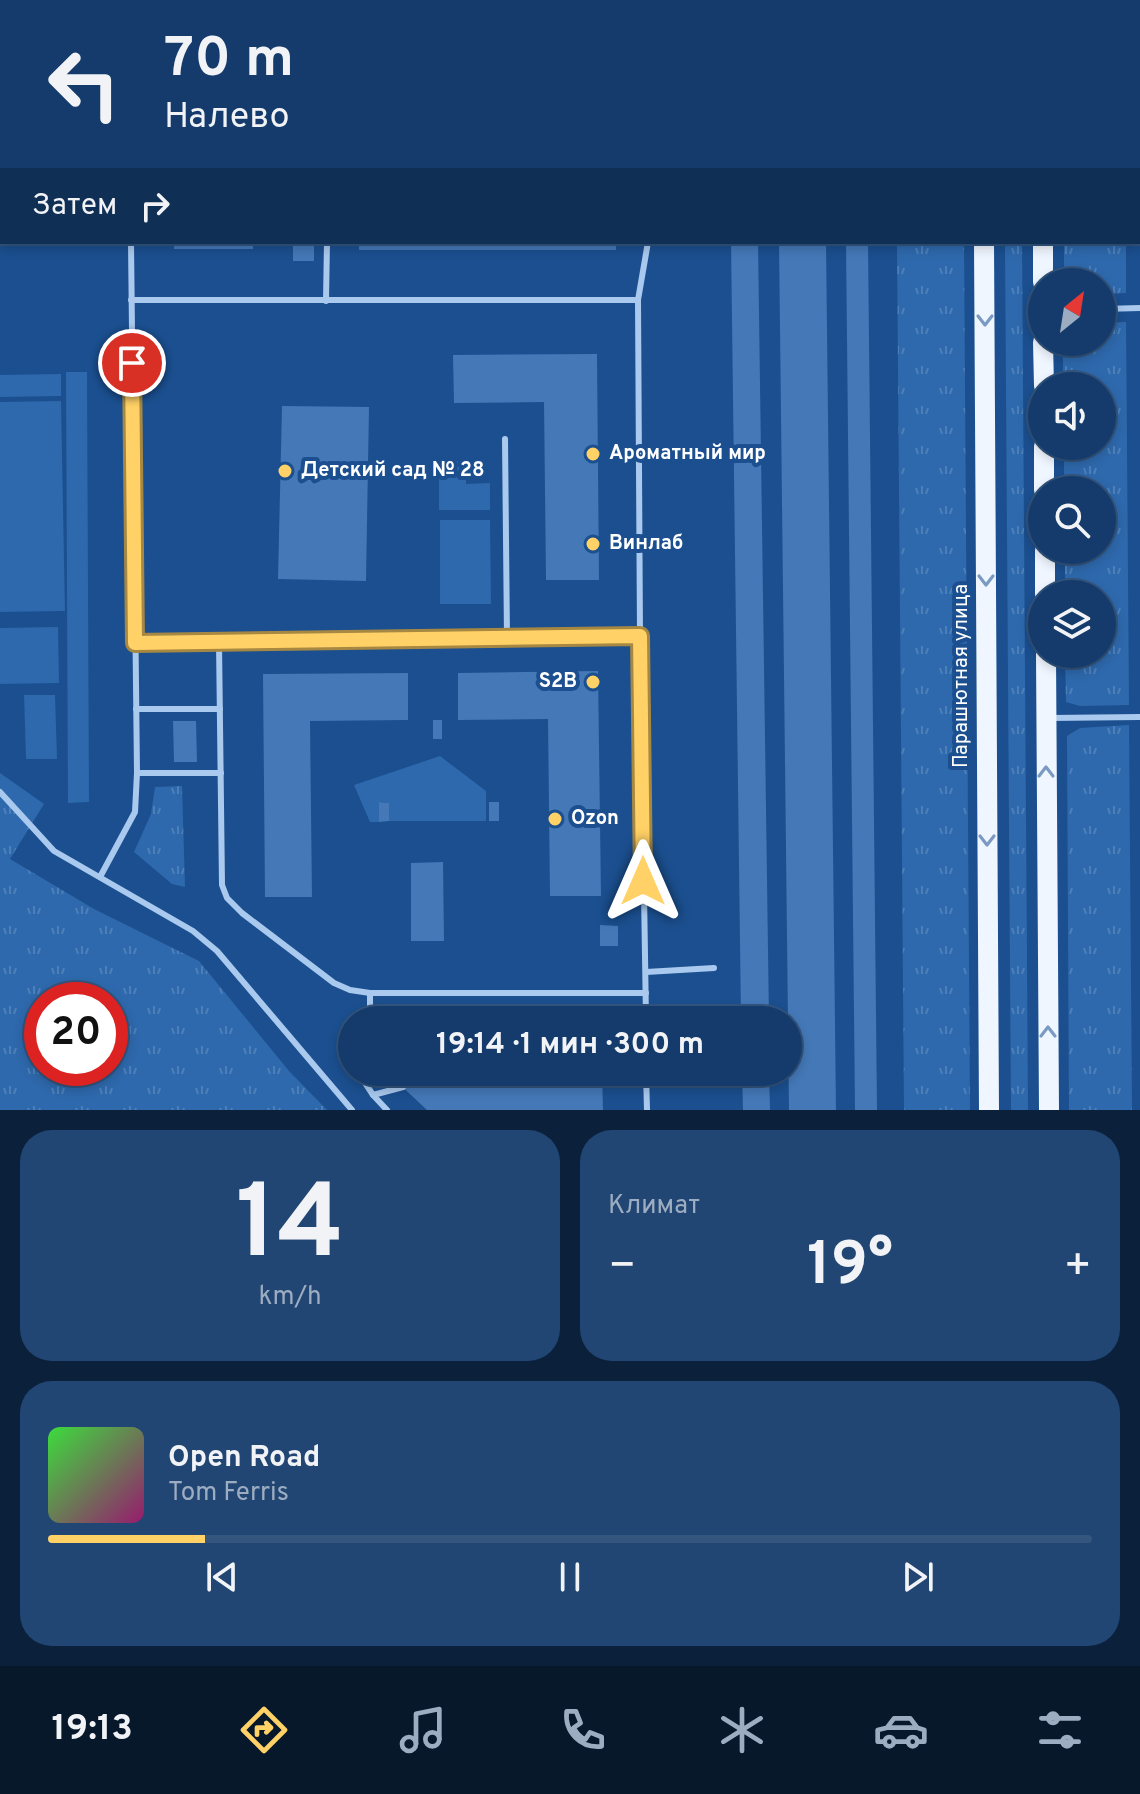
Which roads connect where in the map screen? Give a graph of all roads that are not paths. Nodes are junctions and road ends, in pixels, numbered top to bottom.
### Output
1 (131, 244) edge
2 (327, 244) edge
3 (648, 244) edge
4 (984, 244) edge
5 (1043, 244) edge
6 (1043, 268) edge
7 (131, 300) junction
8 (638, 300) junction
9 (326, 301) junction
10 (1140, 308) edge
11 (1116, 309) edge
12 (505, 439) dead end
13 (640, 636) junction
14 (507, 638) junction
15 (219, 642) junction
16 (135, 643) junction
17 (1046, 668) edge
18 (136, 709) junction
19 (220, 709) junction
20 (1140, 717) edge
21 (1046, 718) junction
22 (137, 773) junction
23 (221, 773) junction
24 (0, 792) edge
25 (100, 877) junction
26 (714, 968) dead end
27 (646, 972) junction
28 (370, 993) junction
29 (646, 993) junction
30 (370, 1006) edge
31 (646, 1006) edge
32 (367, 1086) edge
33 (646, 1086) edge
34 (403, 1087) dead end
35 (373, 1095) junction
36 (352, 1110) edge
37 (387, 1110) edge
38 (647, 1110) edge
39 (989, 1110) edge
40 (1049, 1110) edge

1 - 7 lane
2 - 9 lane
3 - 8 lane
4 -> 39 main road, Парашютная улица
5 - 6 main road
7 - 9 lane
7 - 16 lane
8 - 9 lane
8 - 13 lane
10 - 11 lane
12 - 14 lane
13 - 14 lane
13 - 27 lane
14 - 15 lane
15 - 16 lane
15 - 19 lane
16 - 18 lane
17 - 21 main road
18 - 19 lane
18 - 22 lane
19 - 23 lane
20 - 21 lane
40 -> 21 main road
22 - 23 lane
22 - 25 lane
23 - 28 lane
24 - 25 lane
25 - 36 lane
26 - 27 lane
27 - 29 lane
28 - 29 lane
28 - 30 lane
29 - 31 lane
32 - 35 lane
33 - 38 lane
34 - 35 lane
35 - 37 lane

